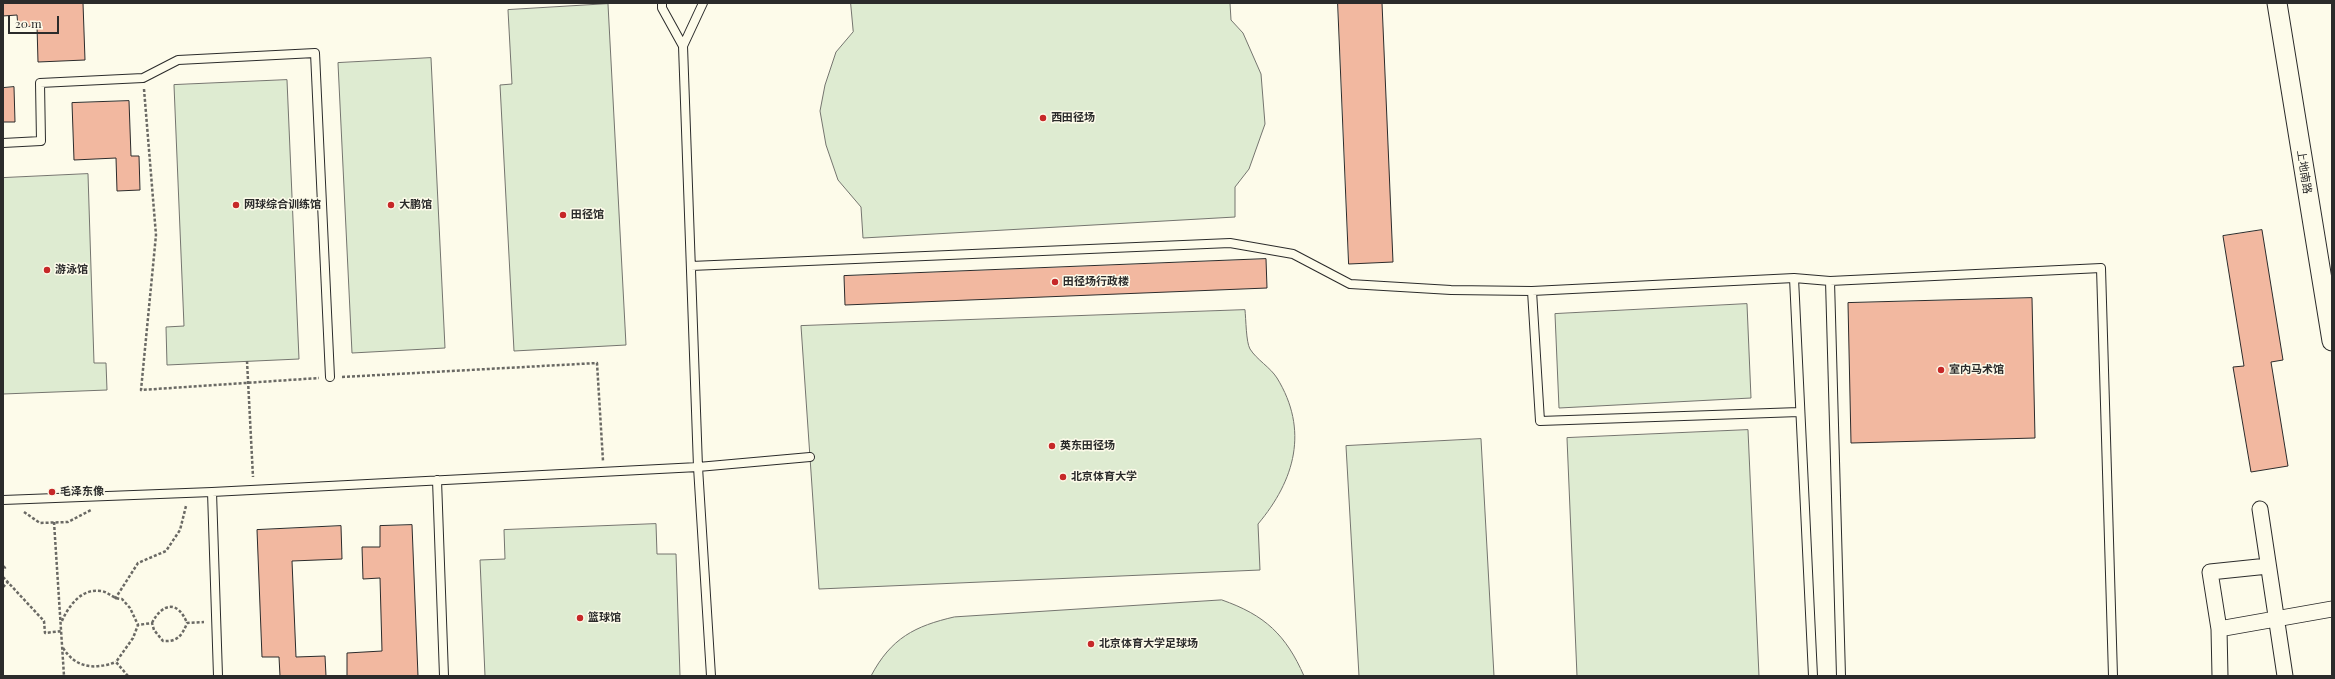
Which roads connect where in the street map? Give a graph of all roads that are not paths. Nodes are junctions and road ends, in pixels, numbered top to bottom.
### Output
1 (662, 3) edge
2 (703, 3) edge
3 (2277, 3) edge
4 (683, 46) junction
5 (3, 143) edge
6 (691, 266) junction
7 (1794, 278) junction
8 (1830, 281) junction
9 (1532, 291) junction
10 (2332, 341) edge
11 (330, 377) road end
12 (1800, 412) junction
13 (810, 457) dead end
14 (698, 467) junction
15 (437, 480) junction
16 (212, 492) junction
17 (3, 500) edge
18 (2260, 509) dead end
19 (2268, 566) junction
20 (2332, 609) edge
21 (2276, 619) junction
22 (2219, 629) junction
23 (218, 676) edge
24 (444, 676) edge
25 (711, 676) edge
26 (1813, 676) edge
27 (1841, 676) edge
28 (2114, 676) edge
29 (2220, 676) edge
30 (2285, 676) edge

1 - 4 lane
2 - 4 lane
3 - 10 street, 上地南路
4 - 6 lane
5 - 11 lane
6 - 9 lane
6 - 14 lane
7 - 8 lane
7 - 9 lane
7 - 12 lane
8 - 27 lane
8 - 28 lane
9 - 12 lane
12 - 26 lane
13 - 14 lane
14 - 15 lane
14 - 25 lane
15 - 16 lane
15 - 24 lane
16 - 17 lane
16 - 23 lane
18 - 19 street
19 - 21 street
19 - 22 street
20 - 21 street
21 - 22 street
21 - 30 street
22 - 29 street

